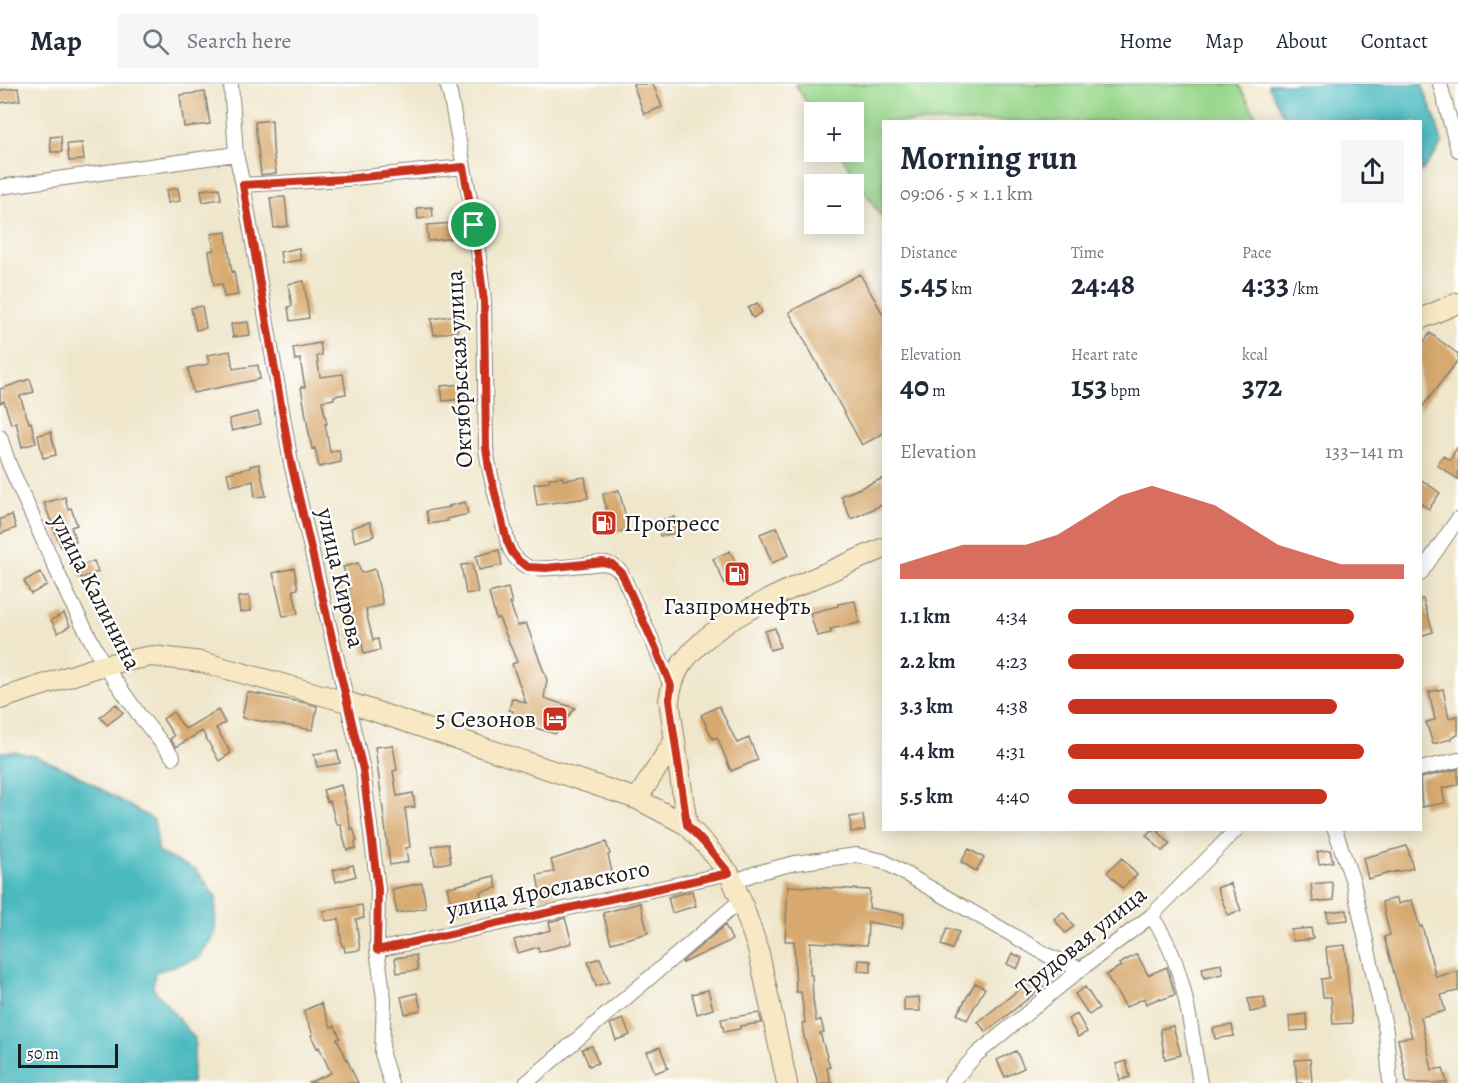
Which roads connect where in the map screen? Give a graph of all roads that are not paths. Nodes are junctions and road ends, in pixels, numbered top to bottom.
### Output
1 (231, 84) edge
2 (447, 84) edge
3 (1440, 84) edge
4 (1458, 150) edge
5 (236, 154) junction
6 (463, 167) junction
7 (243, 185) junction
8 (0, 187) edge
9 (1458, 287) edge
10 (1458, 303) edge
11 (1426, 317) edge
12 (0, 437) edge
13 (1458, 519) edge
14 (882, 549) edge
15 (1422, 571) edge
16 (104, 664) junction
17 (671, 686) junction
18 (0, 699) edge
19 (347, 702) junction
20 (675, 740) junction
21 (173, 757) dead end
22 (1458, 760) edge
23 (1422, 769) edge
24 (637, 799) junction
25 (687, 825) junction
26 (1235, 831) edge
27 (1335, 831) edge
28 (734, 885) junction
29 (1151, 916) junction
30 (377, 950) junction
31 (1082, 969) junction
32 (391, 1083) edge
33 (526, 1083) edge
34 (787, 1083) edge
35 (951, 1083) edge
36 (1200, 1083) edge
37 (1390, 1083) edge

1 - 5 street, улица Кирова
2 - 6 street, Октябрьская улица
3 - 4 street
5 - 7 street, улица Кирова
5 - 8 street
6 - 7 street
6 - 17 street, Октябрьская улица
7 - 19 street, улица Кирова
9 - 11 street
10 - 11 street
12 - 16 street, улица Калинина
13 - 15 street
14 - 17 street, Октябрьская улица
16 - 18 street
16 - 19 street
16 - 21 street, улица Калинина
17 - 20 street, Октябрьская улица
19 - 24 street
19 - 30 street, улица Кирова
20 - 24 street
20 - 25 street, Октябрьская улица
22 - 23 street
24 - 25 street
25 - 28 street
26 - 29 street, Трудовая улица
27 - 37 street
28 - 30 street, улица Ярославского
28 - 31 street, улица Ярославского
28 - 33 street
28 - 34 street
29 - 31 street, Трудовая улица
29 - 36 street
30 - 32 street, улица Кирова
31 - 35 street, Трудовая улица

